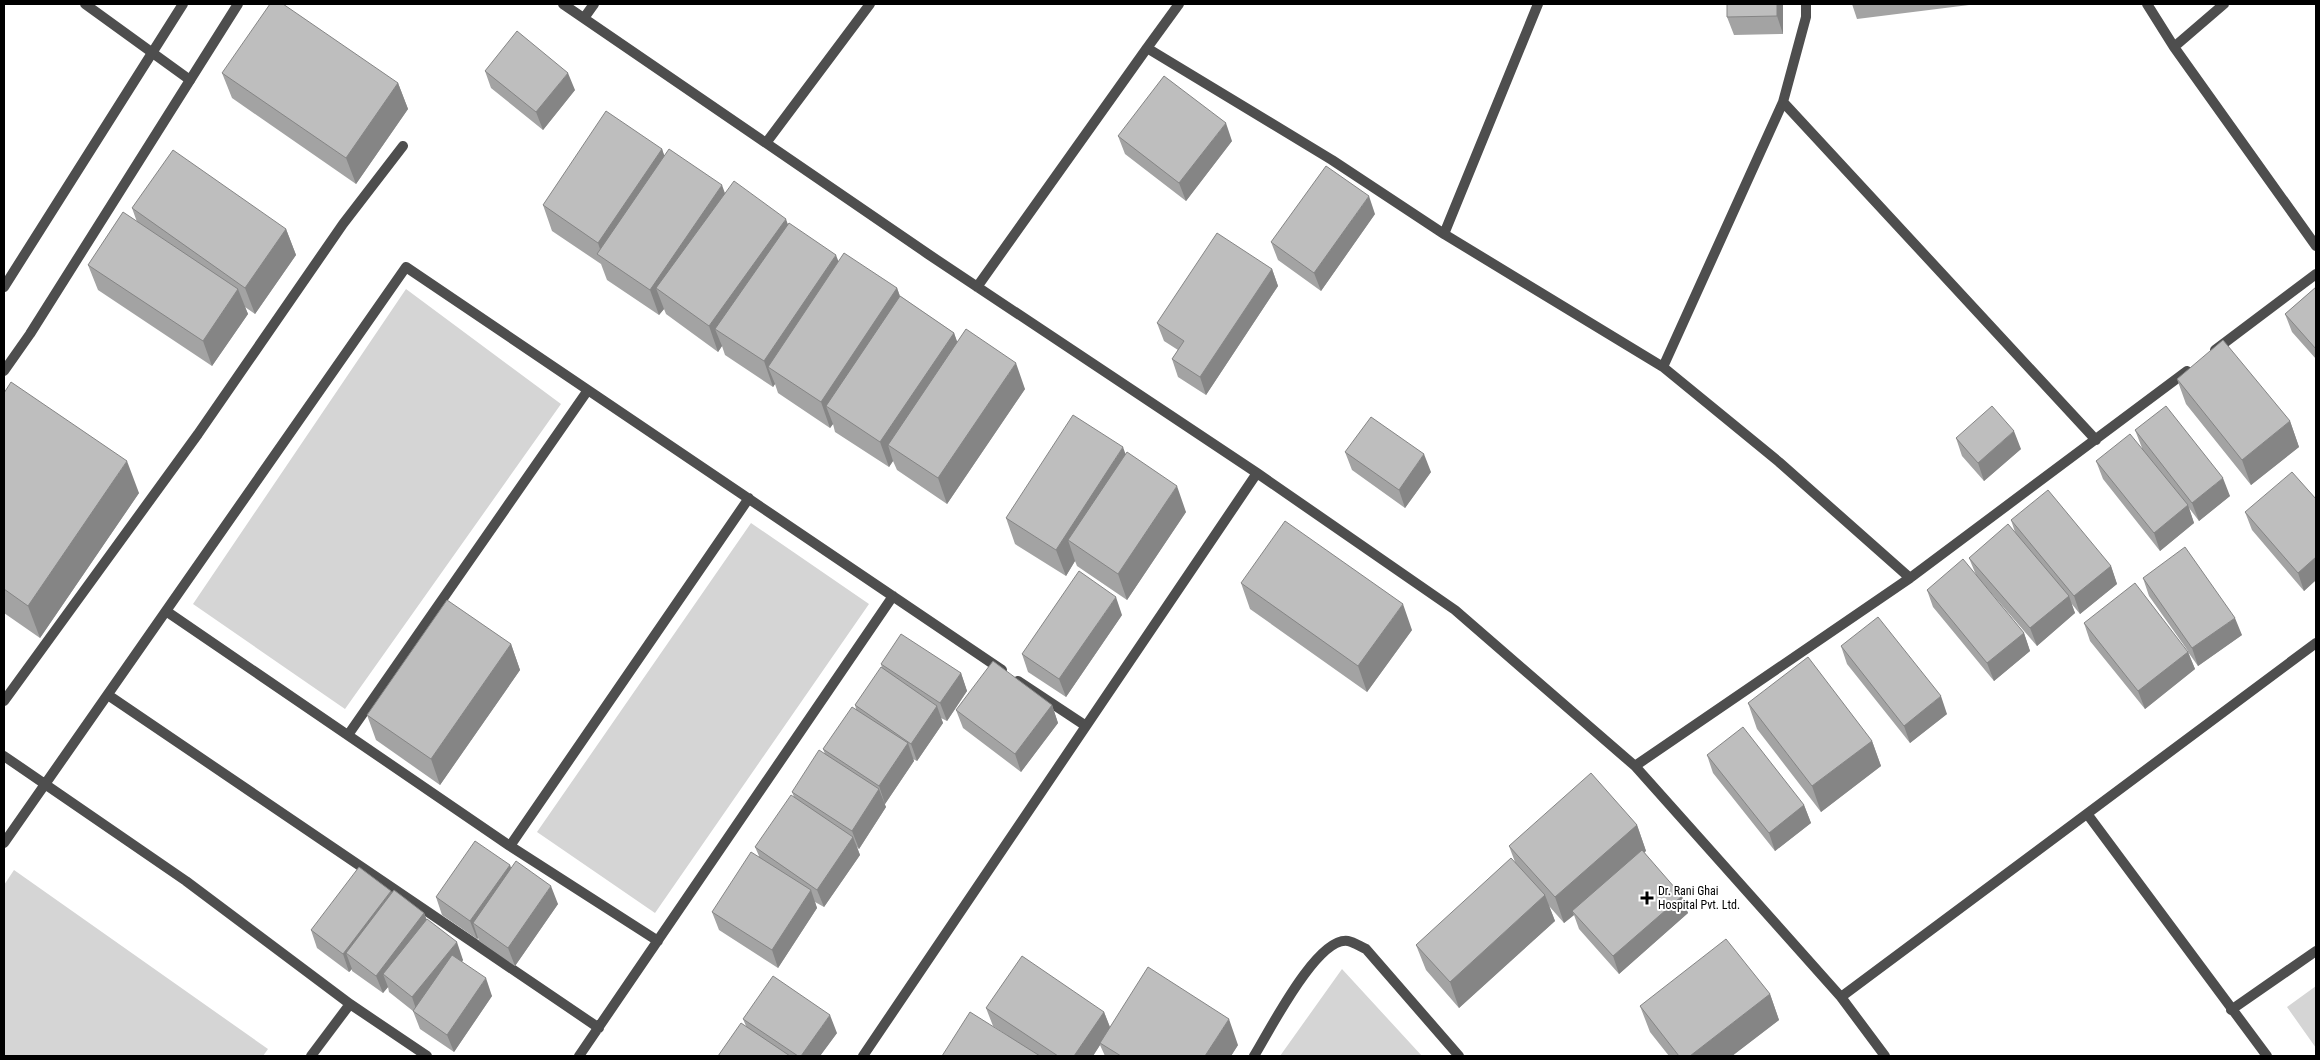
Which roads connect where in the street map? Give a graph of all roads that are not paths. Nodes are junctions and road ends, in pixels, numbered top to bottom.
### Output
1 (85, 4) edge
2 (183, 4) edge
3 (238, 4) edge
4 (563, 4) edge
5 (594, 4) edge
6 (870, 4) edge
7 (1179, 4) edge
8 (1538, 4) edge
9 (1806, 4) edge
10 (2147, 4) edge
11 (2224, 4) edge
12 (584, 18) junction
13 (2174, 46) junction
14 (1147, 48) junction
15 (152, 52) junction
16 (190, 80) junction
17 (1783, 102) junction
18 (766, 143) junction
19 (403, 146) dead end
20 (1444, 234) junction
21 (2316, 246) edge
22 (2316, 274) edge
23 (4, 287) edge
24 (977, 287) junction
25 (1664, 367) junction
26 (4, 371) edge
27 (588, 390) junction
28 (2096, 440) junction
29 (1257, 473) junction
30 (749, 498) junction
31 (1910, 578) junction
32 (893, 596) junction
33 (166, 612) junction
34 (2316, 643) edge
35 (108, 694) junction
36 (4, 701) edge
37 (1086, 726) junction
38 (348, 735) junction
39 (4, 756) edge
40 (1635, 766) junction
41 (45, 785) junction
42 (2088, 815) junction
43 (4, 843) edge
44 (510, 846) junction
45 (658, 941) junction
46 (2316, 951) edge
47 (1841, 997) junction
48 (350, 1004) junction
49 (2231, 1010) junction
50 (599, 1028) junction
51 (311, 1056) edge
52 (427, 1056) edge
53 (579, 1056) edge
54 (863, 1056) edge
55 (1254, 1056) edge
56 (1459, 1056) edge
57 (1885, 1056) edge
58 (2267, 1056) edge

1 - 15 street
2 - 15 street
3 - 16 street
4 - 12 street
5 - 12 street
6 - 18 street
7 - 14 street
8 - 20 street
9 - 17 street
10 - 13 street
11 - 13 street
12 - 18 street
13 - 21 street
14 - 20 street
14 - 24 street
15 - 16 street
15 - 23 street
16 - 26 street
17 - 25 street
17 - 28 street
18 - 24 street
19 - 36 street
20 - 25 street
22 - 28 street
24 - 29 street
25 - 31 street
27 - 30 street
27 - 33 street
27 - 38 street
28 - 31 street
29 - 37 street
29 - 40 street
30 - 32 street
30 - 44 street
31 - 40 street
32 - 37 street
32 - 45 street
33 - 35 street
33 - 38 street
34 - 42 street
35 - 41 street
35 - 50 street
37 - 54 street
38 - 44 street
39 - 41 street
40 - 47 street
41 - 43 street
41 - 48 street
42 - 47 street
42 - 49 street
44 - 45 street
45 - 50 street
46 - 49 street
47 - 57 street
48 - 51 street
48 - 52 street
49 - 58 street
50 - 53 street
55 - 56 street

